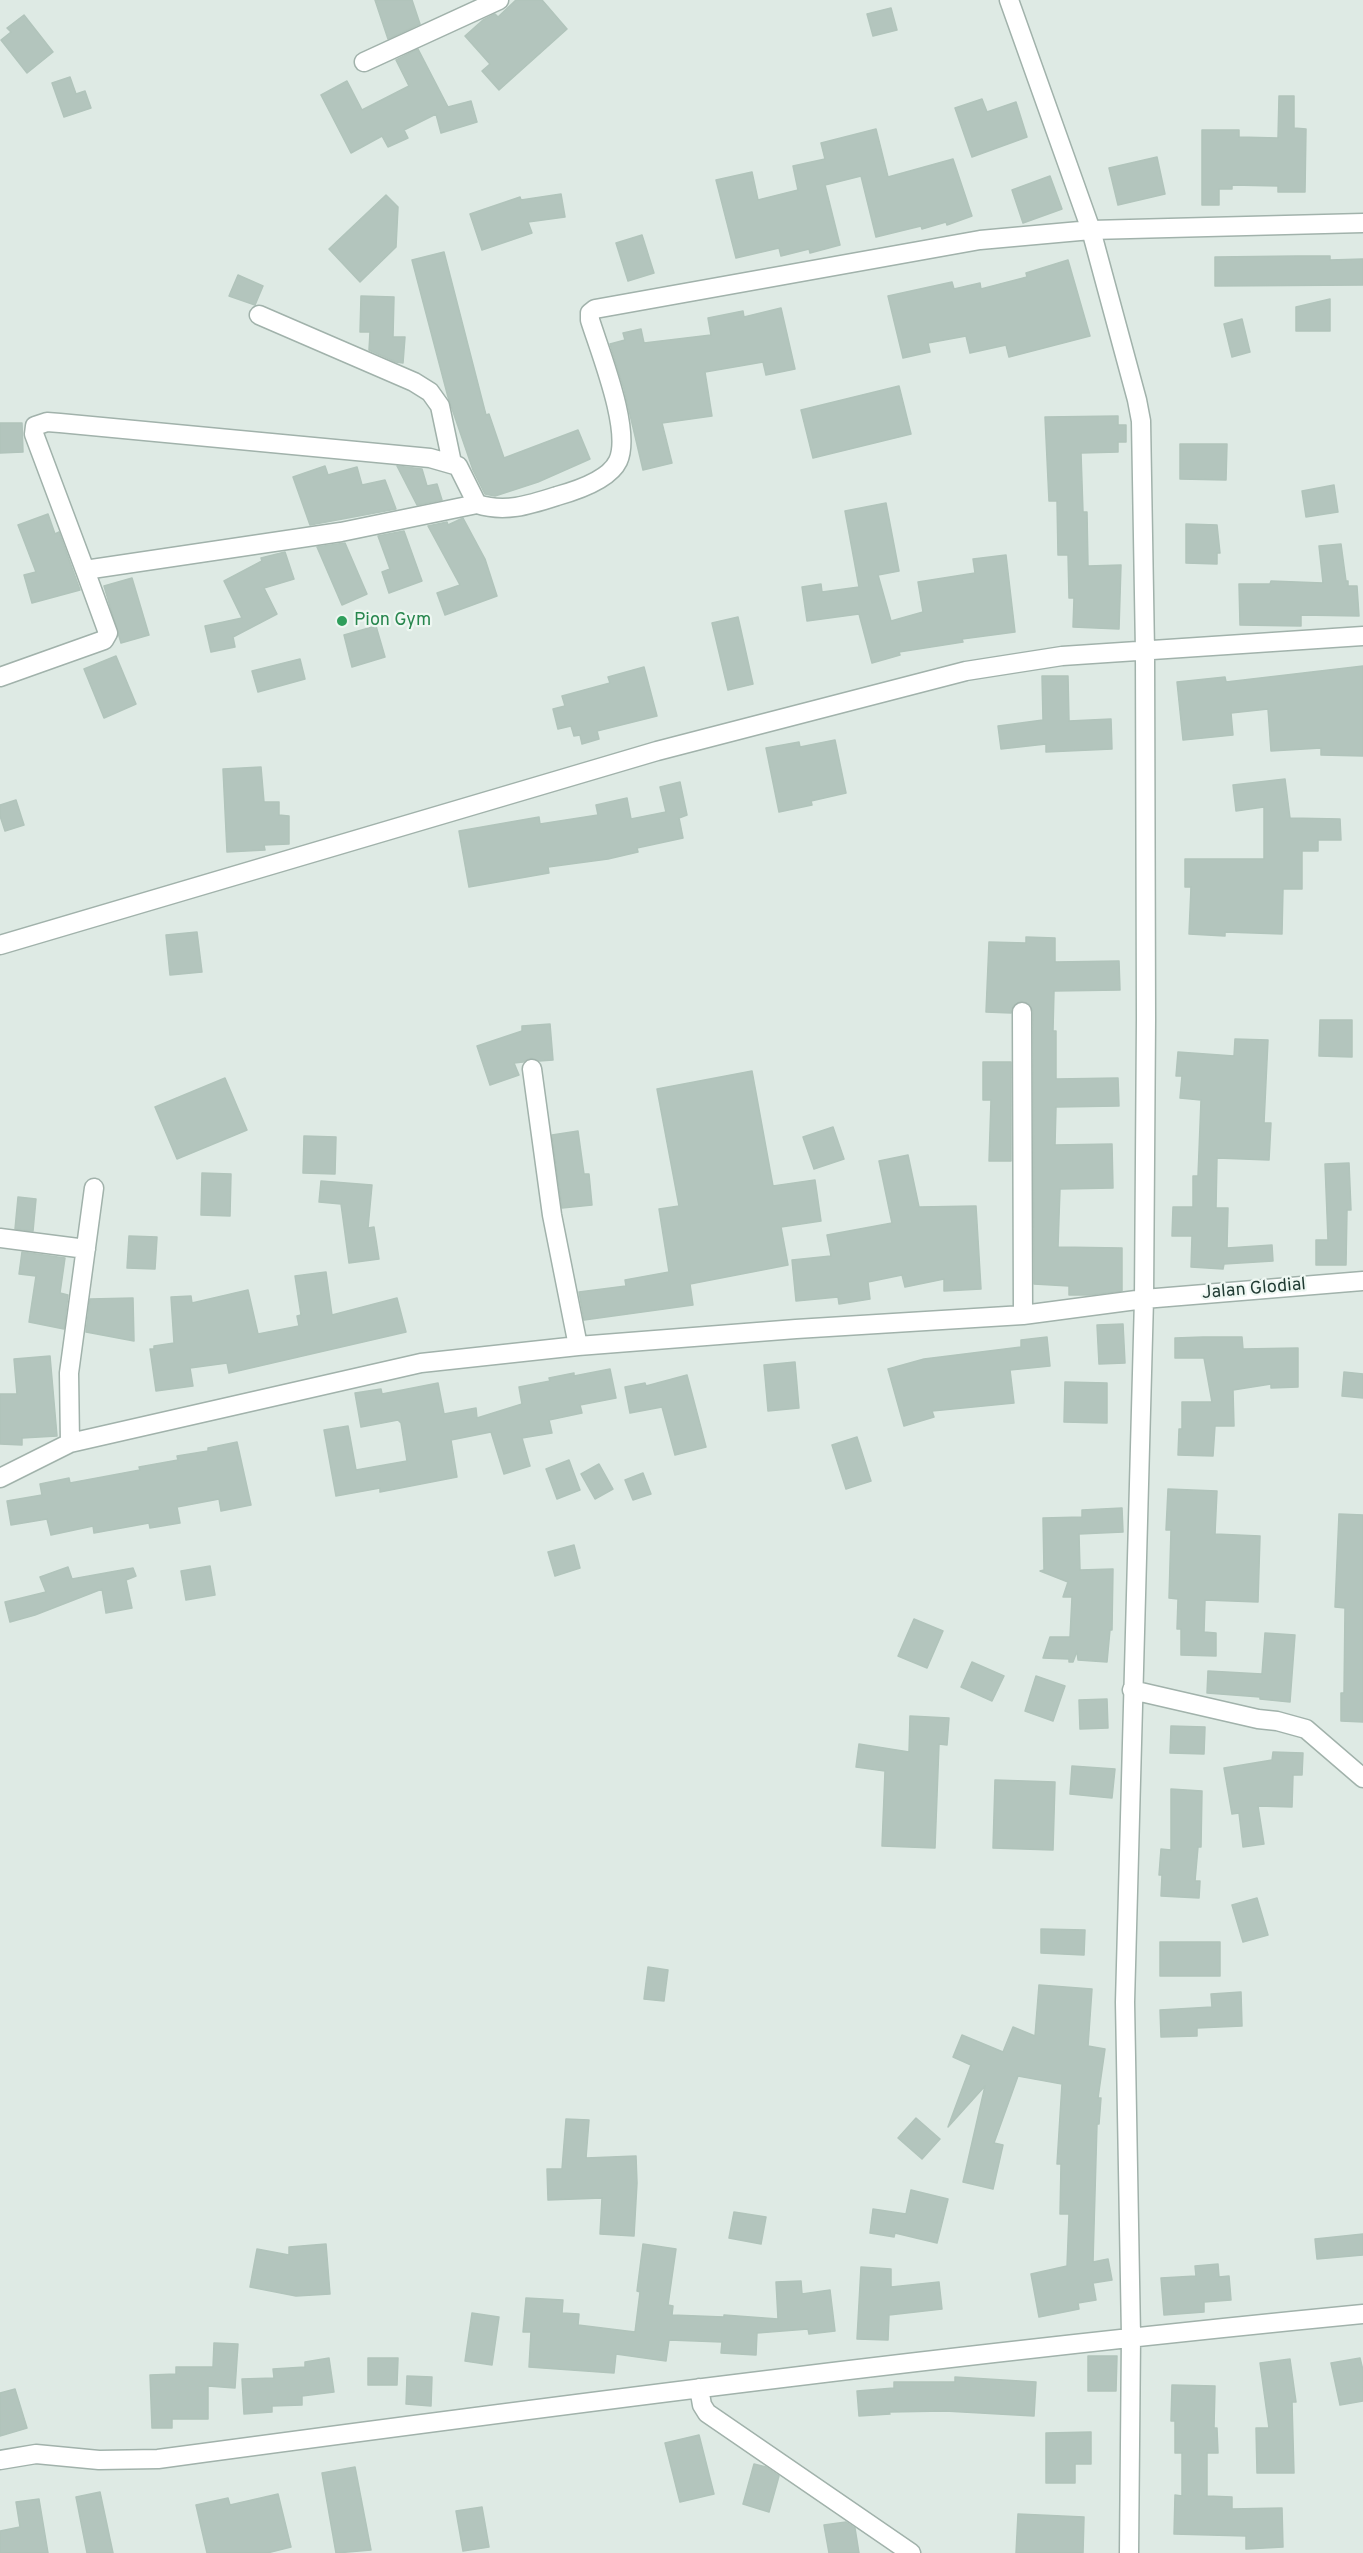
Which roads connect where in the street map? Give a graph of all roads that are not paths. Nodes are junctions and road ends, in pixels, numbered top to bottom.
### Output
1 (499, 0) edge
2 (1009, 0) edge
3 (364, 62) dead end
4 (1363, 224) edge
5 (1091, 230) junction
6 (259, 315) dead end
7 (452, 463) junction
8 (477, 504) junction
9 (85, 570) junction
10 (1363, 636) edge
11 (1144, 651) junction
12 (0, 677) edge
13 (0, 945) edge
14 (1023, 1012) dead end
15 (532, 1069) dead end
16 (94, 1188) dead end
17 (0, 1238) edge
18 (86, 1248) junction
19 (1363, 1281) edge
20 (1144, 1299) junction
21 (1023, 1315) junction
22 (578, 1346) junction
23 (70, 1443) junction
24 (0, 1478) edge
25 (1132, 1690) junction
26 (1363, 1778) edge
27 (1363, 2314) edge
28 (1131, 2336) junction
29 (699, 2388) junction
30 (0, 2460) edge
31 (911, 2553) edge
32 (1129, 2553) edge

1 - 3 street
2 - 5 street
4 - 5 street
5 - 8 street
5 - 11 street
6 - 7 street
7 - 8 street
7 - 9 street
8 - 9 street
9 - 12 street
10 - 11 street
11 - 13 street
11 - 20 street
14 - 21 street
15 - 22 street
16 - 18 street
17 - 18 street
18 - 23 street
19 - 20 street, Jalan Glodial
20 - 21 street, Jalan Glodial
20 - 25 street
21 - 22 street, Jalan Glodial
22 - 23 street, Jalan Glodial
23 - 24 street, Jalan Glodial
25 - 26 street
25 - 28 street
27 - 28 street
28 - 29 street
28 - 32 street
29 - 30 street
29 - 31 street

